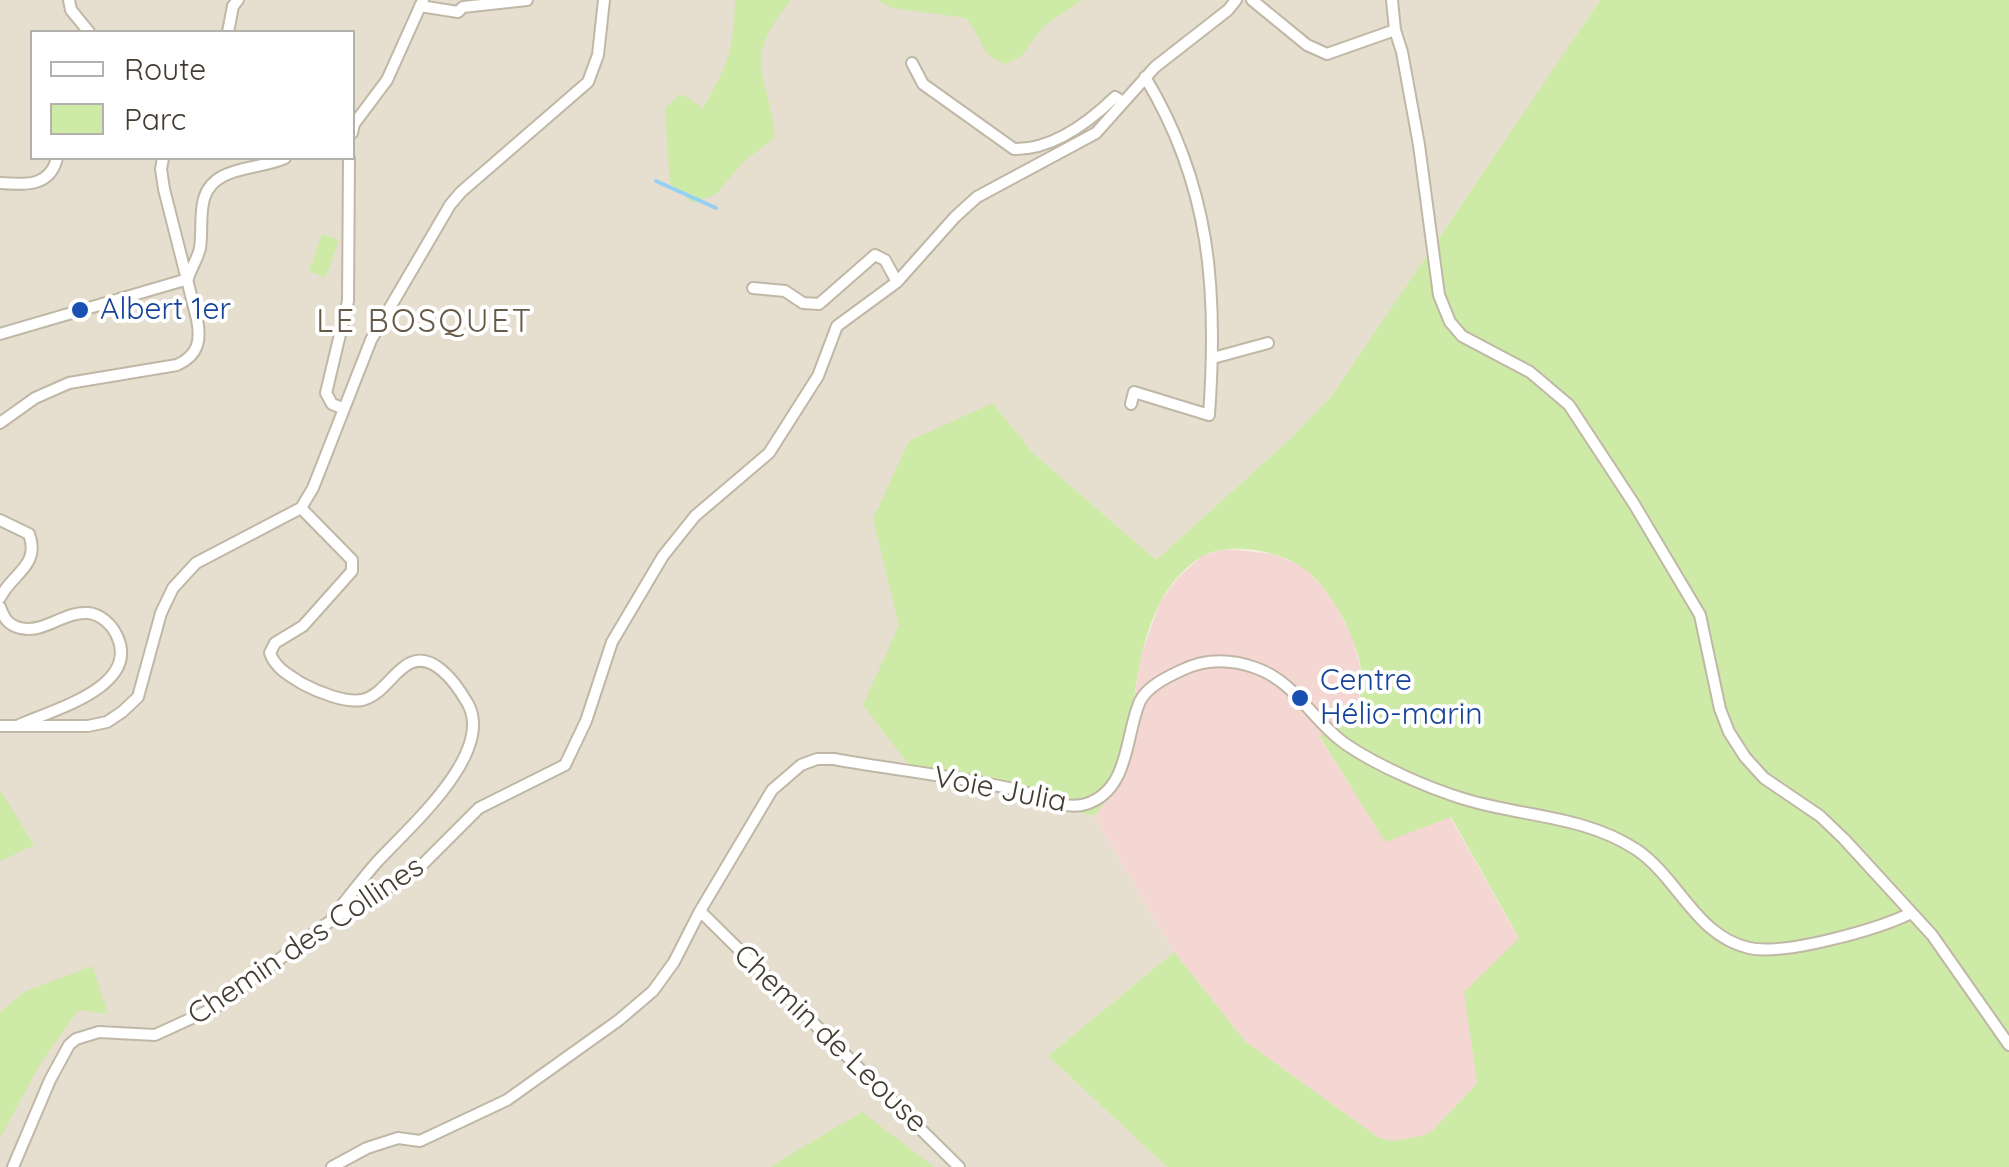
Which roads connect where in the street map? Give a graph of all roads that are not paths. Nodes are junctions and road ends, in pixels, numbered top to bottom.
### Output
1 (69, 0) edge
2 (238, 0) edge
3 (527, 0) edge
4 (604, 0) edge
5 (1236, 0) edge
6 (1252, 0) edge
7 (1392, 0) edge
8 (422, 3) edge
9 (87, 30) edge
10 (228, 30) edge
11 (1395, 30) junction
12 (912, 62) dead end
13 (1145, 77) junction
14 (1124, 102) junction
15 (355, 124) edge
16 (56, 160) edge
17 (162, 160) edge
18 (281, 160) edge
19 (349, 160) edge
20 (0, 183) edge
21 (188, 279) junction
22 (897, 282) junction
23 (753, 288) dead end
24 (0, 334) edge
25 (1268, 343) dead end
26 (1213, 358) junction
27 (1132, 404) dead end
28 (342, 408) junction
29 (0, 423) edge
30 (301, 508) junction
31 (0, 520) edge
32 (0, 598) edge
33 (0, 607) edge
34 (0, 726) edge
35 (14, 728) junction
36 (700, 911) junction
37 (1911, 913) junction
38 (326, 924) junction
39 (2009, 1045) edge
40 (13, 1167) edge
41 (332, 1167) edge
42 (960, 1167) edge

1 - 9 street
2 - 10 street
3 - 8 street
4 - 28 street
5 - 13 street, Chemin des Collines
6 - 11 street
7 - 11 street
8 - 15 street
11 - 37 street
12 - 14 street
13 - 14 street, Chemin des Collines
13 - 26 street
14 - 22 street, Chemin des Collines
16 - 20 street
17 - 21 street
18 - 21 street
19 - 28 street
21 - 24 street
21 - 29 street
22 - 23 street
22 - 38 street, Chemin des Collines
25 - 26 street
26 - 27 street
28 - 30 street
30 - 35 street
30 - 38 street
31 - 32 street
33 - 35 street
34 - 35 street
36 - 37 street, Voie Julia
36 - 41 street, Voie Julia
36 - 42 street, Chemin de Leouse
37 - 39 street
38 - 40 street, Chemin des Collines

